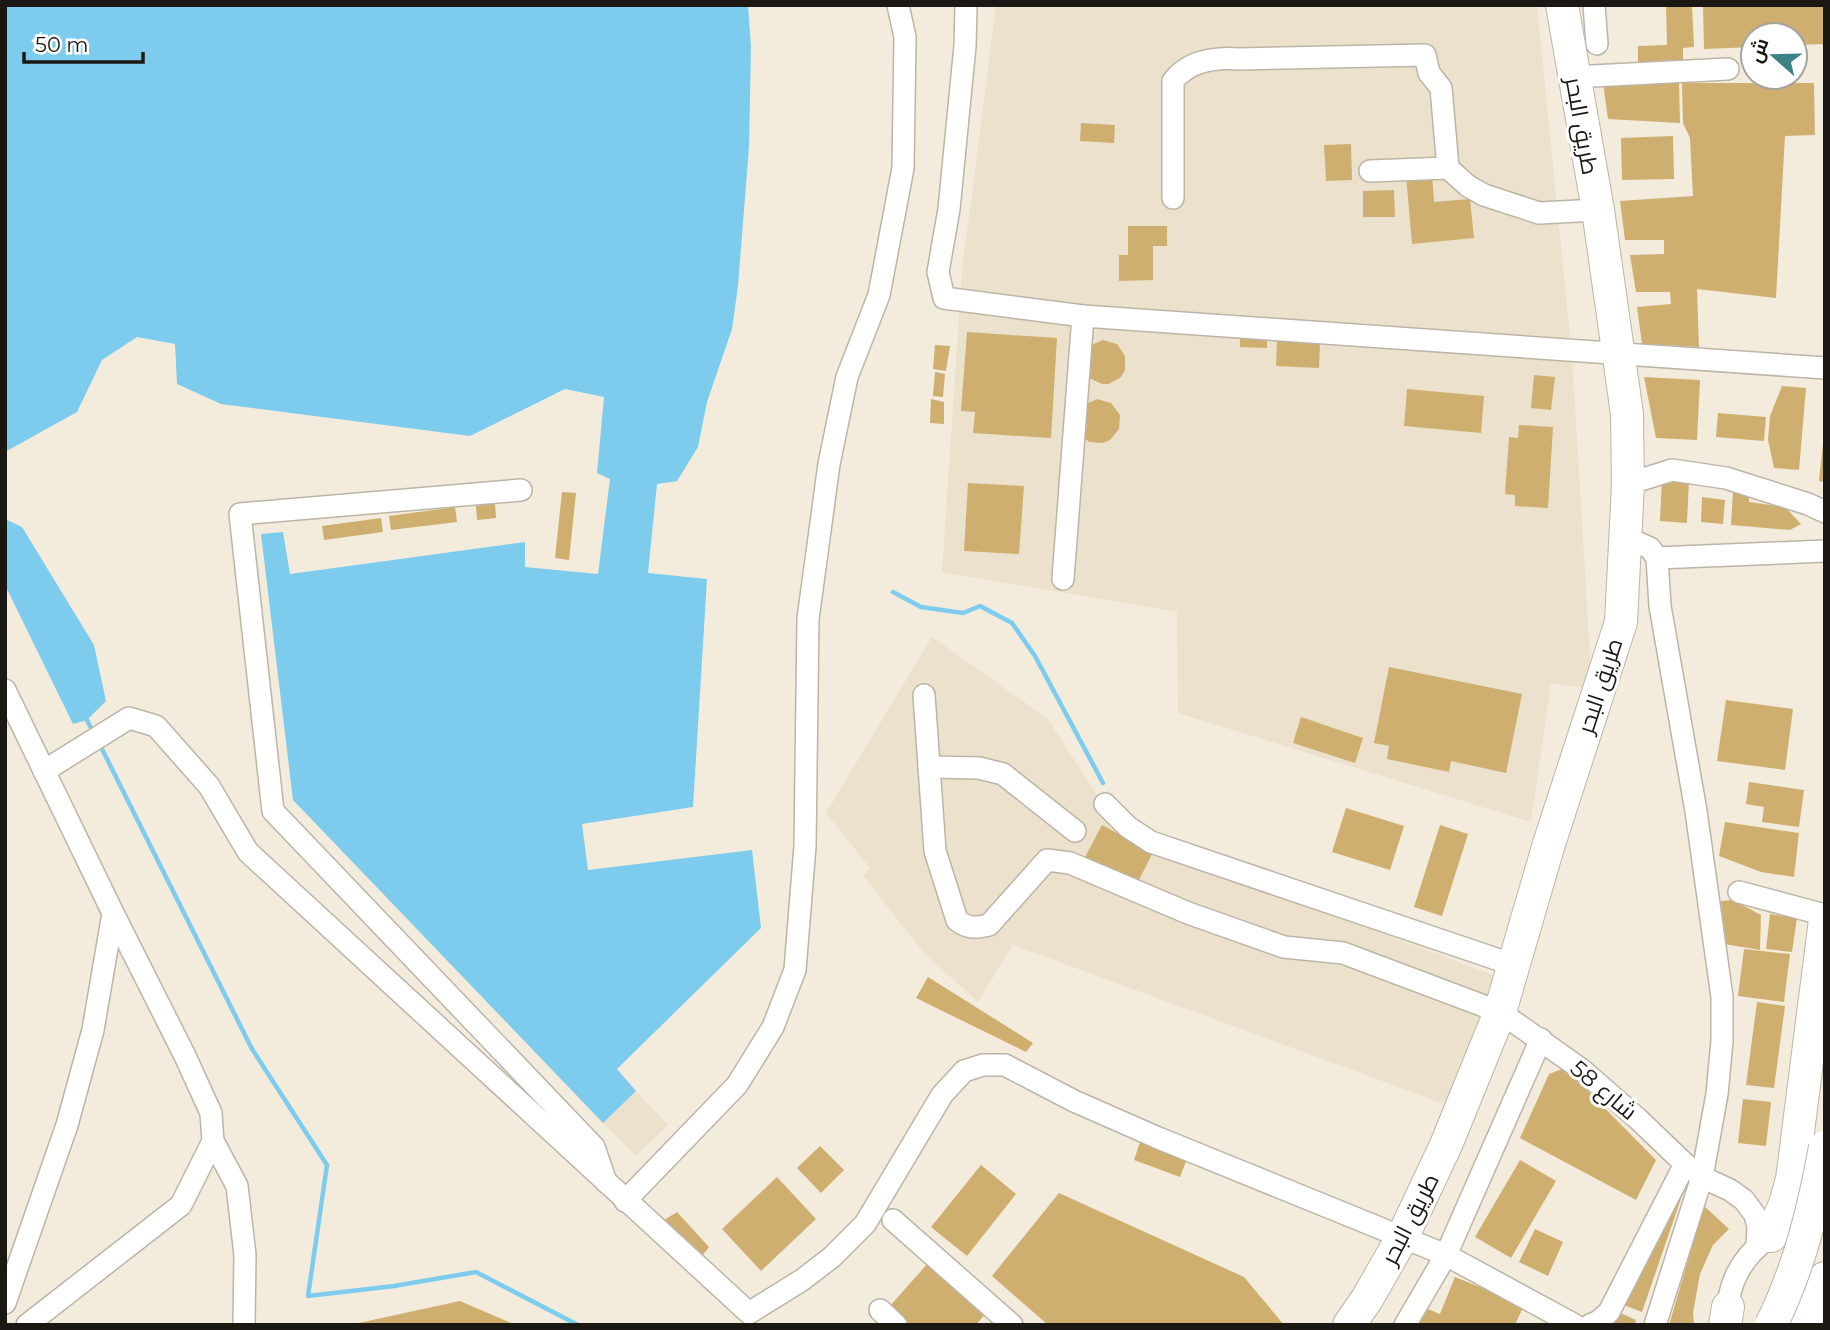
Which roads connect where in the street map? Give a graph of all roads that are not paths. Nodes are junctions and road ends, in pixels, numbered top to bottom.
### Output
1 (898, 5) edge
2 (966, 5) edge
3 (1562, 5) edge
4 (1594, 5) edge
5 (1597, 44) dead end
6 (1728, 69) dead end
7 (1573, 77) junction
8 (1448, 169) junction
9 (1370, 171) dead end
10 (1173, 198) dead end
11 (1598, 210) junction
12 (1083, 316) junction
13 (1620, 354) junction
14 (1825, 368) edge
15 (1628, 484) junction
16 (521, 491) dead end
17 (1825, 512) edge
18 (1625, 537) junction
19 (1825, 551) edge
20 (1657, 558) junction
21 (1063, 579) dead end
22 (5, 690) edge
23 (924, 695) dead end
24 (929, 767) junction
25 (44, 771) junction
26 (1104, 804) dead end
27 (1075, 831) dead end
28 (1739, 892) dead end
29 (113, 913) junction
30 (1825, 915) edge
31 (1825, 920) edge
32 (1514, 965) junction
33 (1500, 1012) junction
34 (1541, 1039) junction
35 (213, 1141) junction
36 (1811, 1147) edge
37 (1693, 1170) junction
38 (1825, 1181) edge
39 (607, 1184) junction
40 (625, 1201) junction
41 (893, 1220) dead end
42 (1825, 1225) edge
43 (1403, 1237) junction
44 (1764, 1241) junction
45 (1446, 1255) junction
46 (1825, 1278) edge
47 (5, 1303) edge
48 (880, 1310) dead end
49 (1727, 1319) edge
50 (27, 1325) edge
51 (244, 1325) edge
52 (896, 1325) edge
53 (1012, 1325) edge
54 (1349, 1325) edge
55 (1405, 1325) edge
56 (1575, 1325) edge
57 (1590, 1325) edge
58 (1655, 1325) edge
59 (1771, 1325) edge
60 (1806, 1325) edge

1 - 40 street
2 - 12 street
3 - 7 highway, طريق البحر
4 - 5 street
6 - 7 street
7 - 11 highway, طريق البحر
8 - 9 street
8 - 10 street
8 - 11 street
11 - 13 highway, طريق البحر
12 - 13 street
12 - 21 street
13 - 14 street
13 - 15 highway, طريق البحر
15 - 17 street
15 - 18 highway, طريق البحر
16 - 39 street
18 - 20 street
18 - 32 highway, طريق البحر
19 - 20 street
20 - 37 street
22 - 25 street
23 - 24 street
24 - 27 street
24 - 33 street, شارع 58
25 - 29 street
25 - 39 street
26 - 32 street
28 - 30 street
29 - 35 street
29 - 47 street
31 - 36 highway
32 - 33 highway, طريق البحر
33 - 34 street, شارع 58
33 - 43 highway, طريق البحر
34 - 37 street, شارع 58
34 - 45 street
35 - 50 street
35 - 51 street
36 - 38 highway
36 - 44 highway
36 - 59 highway, bridge
37 - 44 street, شارع 58
37 - 57 street
37 - 58 street
39 - 40 street
40 - 43 street
41 - 53 street
42 - 44 street
43 - 45 street
43 - 54 highway, طريق البحر
44 - 49 street
45 - 55 street
45 - 56 street
46 - 60 highway
48 - 52 street

